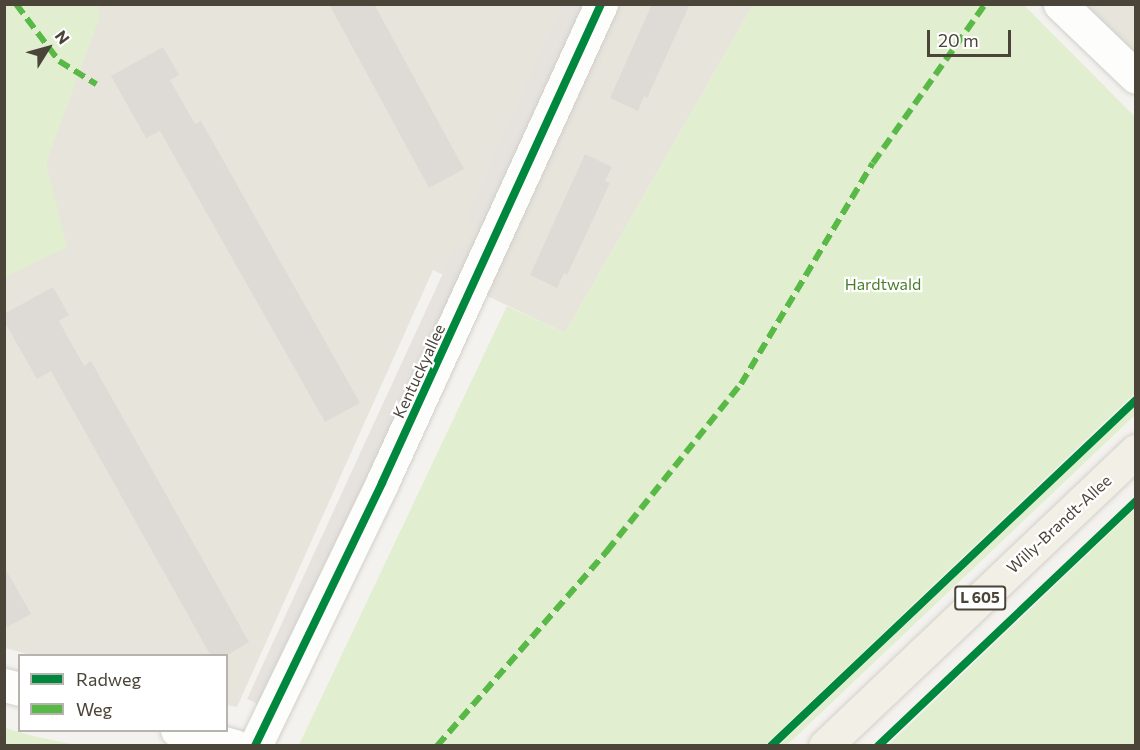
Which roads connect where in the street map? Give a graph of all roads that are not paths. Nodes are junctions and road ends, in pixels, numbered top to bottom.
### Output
1 (601, 4) edge
2 (1060, 4) edge
3 (1136, 77) edge
4 (1136, 451) edge
5 (184, 732) edge
6 (235, 746) edge
7 (255, 746) edge
8 (825, 746) edge

1 - 7 street, Kentuckyallee
2 - 3 street
4 - 8 main road, Willy-Brandt-Allee / L 605
5 - 6 street

